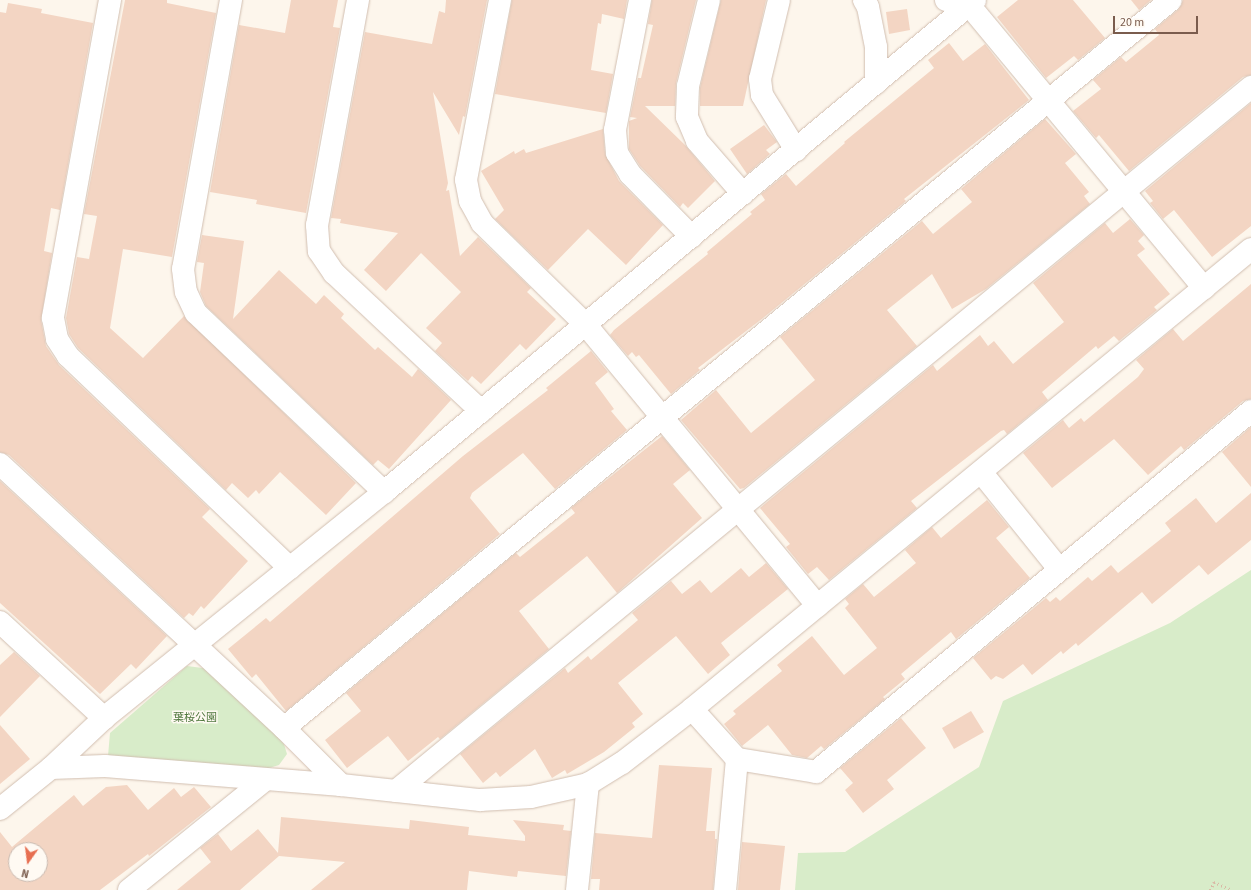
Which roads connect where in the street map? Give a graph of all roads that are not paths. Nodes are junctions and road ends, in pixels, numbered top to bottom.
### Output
1 (110, 0) edge
2 (231, 0) edge
3 (358, 0) edge
4 (500, 0) edge
5 (640, 0) edge
6 (709, 0) edge
7 (779, 0) edge
8 (864, 0) edge
9 (946, 0) edge
10 (1171, 0) edge
11 (972, 3) edge
12 (876, 84) junction
13 (1251, 87) edge
14 (1048, 101) junction
15 (796, 150) junction
16 (1124, 192) junction
17 (743, 194) junction
18 (692, 237) junction
19 (1251, 249) edge
20 (1204, 288) junction
21 (586, 325) junction
22 (481, 411) junction
23 (1251, 411) edge
24 (662, 418) junction
25 (0, 464) edge
26 (981, 472) junction
27 (384, 492) junction
28 (738, 509) junction
29 (290, 568) junction
30 (1059, 569) junction
31 (818, 606) junction
32 (0, 622) edge
33 (194, 646) junction
34 (692, 709) junction
35 (104, 718) junction
36 (284, 728) junction
37 (737, 759) junction
38 (51, 768) junction
39 (266, 779) junction
40 (588, 784) junction
41 (341, 785) junction
42 (396, 791) junction
43 (0, 809) edge
44 (128, 890) edge
45 (577, 890) edge
46 (724, 890) edge

1 - 29 street
2 - 27 street
3 - 22 street
4 - 21 street
5 - 18 street
6 - 17 street
7 - 15 street
8 - 12 street
9 - 11 street
10 - 14 street
11 - 12 street
11 - 14 street
12 - 15 street
13 - 16 street
14 - 16 street
14 - 24 street
15 - 17 street
16 - 20 street
16 - 28 street
17 - 18 street
18 - 21 street
19 - 20 street
20 - 26 street
21 - 22 street
21 - 24 street
22 - 27 street
23 - 30 street
24 - 28 street
24 - 36 street
25 - 33 street
26 - 30 street
26 - 31 street
27 - 29 street
28 - 31 street
28 - 42 street
29 - 33 street
30 - 37 street
31 - 34 street
32 - 35 street
33 - 35 street
33 - 36 street
34 - 37 street
34 - 40 street
35 - 38 street
36 - 41 street
37 - 46 street
38 - 39 street
38 - 43 street
39 - 41 street
39 - 44 street
40 - 42 street
40 - 45 street
41 - 42 street

